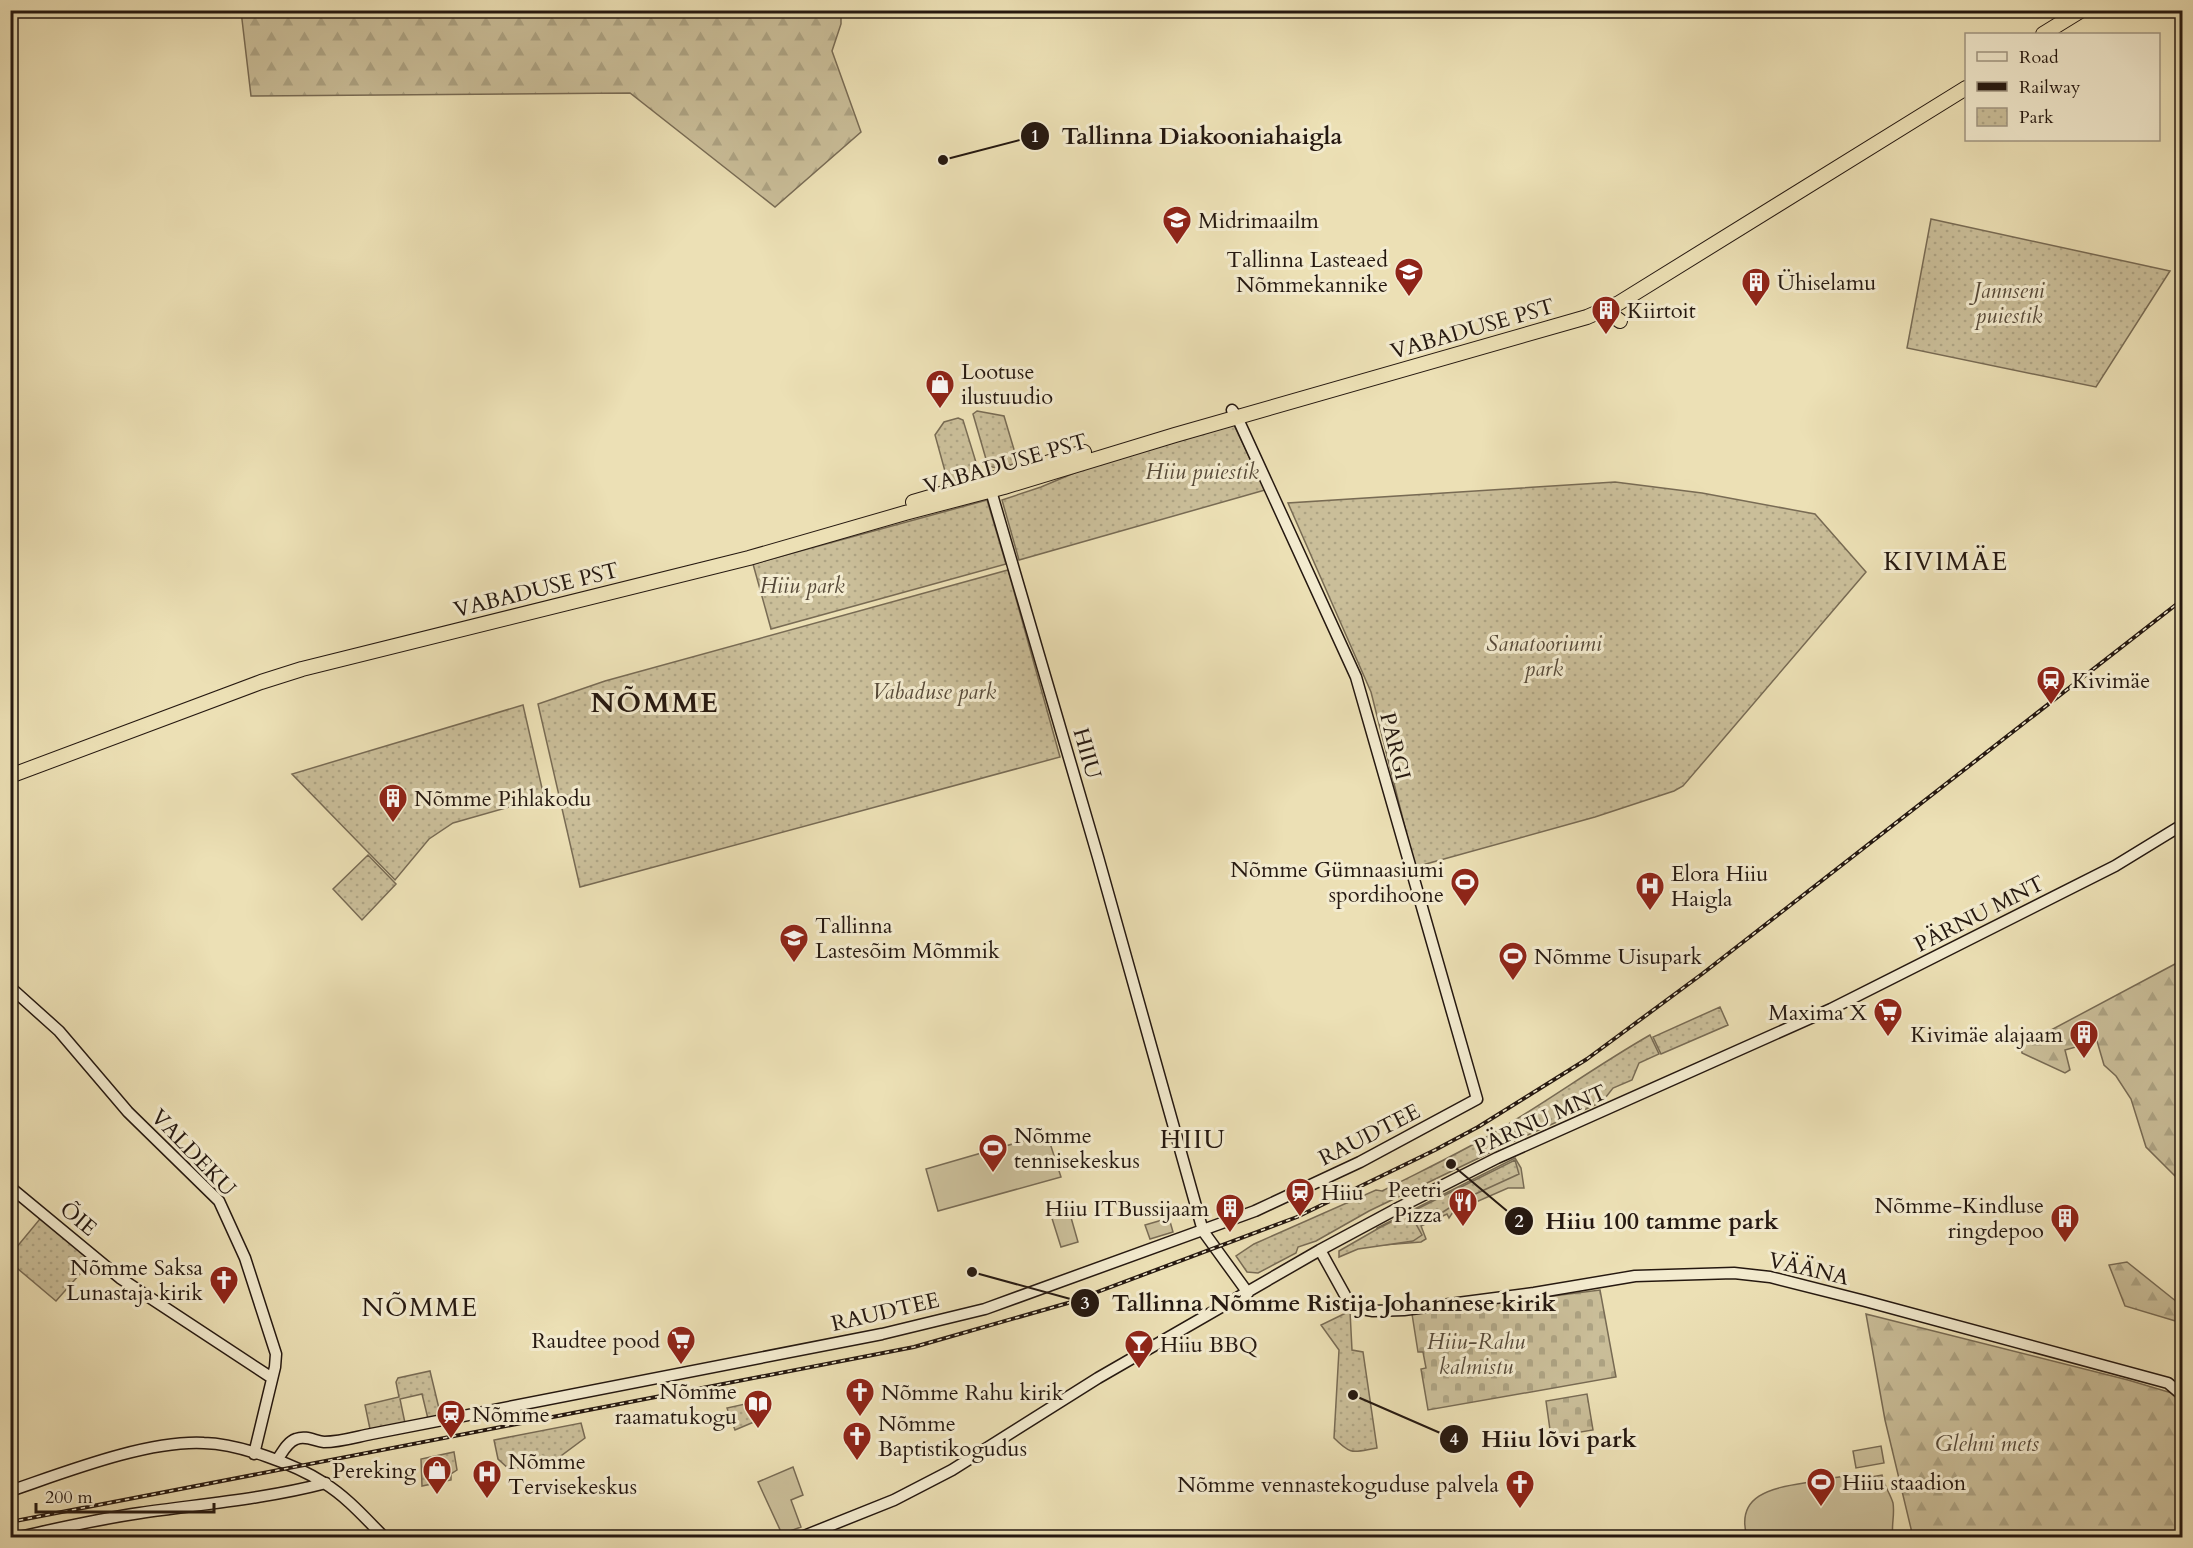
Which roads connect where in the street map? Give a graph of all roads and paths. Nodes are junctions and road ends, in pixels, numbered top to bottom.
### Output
1 (2082, 10) edge
2 (2093, 10) edge
3 (2045, 33) edge
4 (2056, 33) edge
5 (1965, 82) edge
6 (1965, 89) edge
7 (1600, 312) junction
8 (1620, 321) dead end
9 (1234, 413) junction
10 (991, 491) junction
11 (10, 767) edge
12 (10, 776) edge
13 (2182, 825) edge
14 (10, 987) edge
15 (1477, 1100) joint
16 (10, 1187) edge
17 (1203, 1231) junction
18 (1320, 1250) junction
19 (1275, 1276) junction
20 (1238, 1279) junction
21 (1248, 1293) junction
22 (272, 1378) junction
23 (2182, 1395) edge
24 (254, 1454) junction
25 (277, 1460) junction
26 (326, 1483) junction
27 (10, 1491) edge
28 (14, 1538) edge
29 (385, 1538) edge
30 (799, 1538) edge

1 - 3 highway
2 - 4 highway
5 - 9 highway, VABADUSE PST
6 - 7 highway, VABADUSE PST
7 - 8 highway
7 - 9 highway, VABADUSE PST
9 - 10 highway, VABADUSE PST
9 - 11 highway, VABADUSE PST
9 - 15 street, PARGI
10 - 12 highway, VABADUSE PST
10 - 17 street, HIIU
13 - 18 street, PÄRNU MNT
14 - 22 street, VALDEKU
15 - 17 street, RAUDTEE
16 - 22 street, ÕIE
17 - 20 street, HIIU
17 - 25 street, RAUDTEE
18 - 19 street, PÄRNU MNT
18 - 23 street, VÄÄNA
19 - 20 street
19 - 21 street, PÄRNU MNT
20 - 21 street, HIIU
21 - 30 street, PÄRNU MNT
22 - 24 street, VALDEKU
24 - 25 street
24 - 27 street
25 - 26 street
26 - 28 street
26 - 29 street

